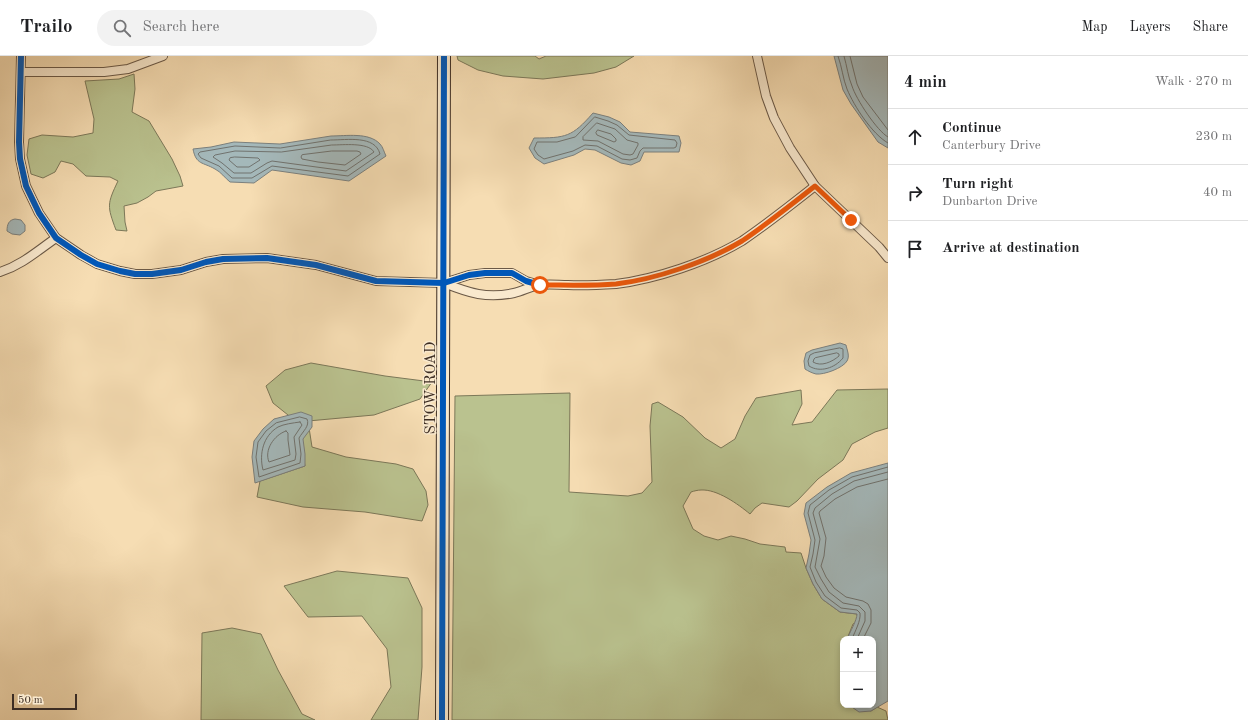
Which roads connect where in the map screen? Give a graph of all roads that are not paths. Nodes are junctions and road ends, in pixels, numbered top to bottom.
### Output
1 (21, 56) edge
2 (163, 56) edge
3 (444, 56) edge
4 (757, 56) edge
5 (21, 72) junction
6 (815, 186) junction
7 (56, 238) junction
8 (888, 258) edge
9 (0, 272) edge
10 (444, 283) junction
11 (540, 285) junction
12 (442, 720) edge

1 - 5 street
2 - 5 street
3 - 10 street, STOW ROAD
4 - 6 street
5 - 7 street
6 - 8 street
6 - 11 street
7 - 9 street
7 - 10 street
10 - 11 street
10 - 11 street
10 - 12 street, STOW ROAD

